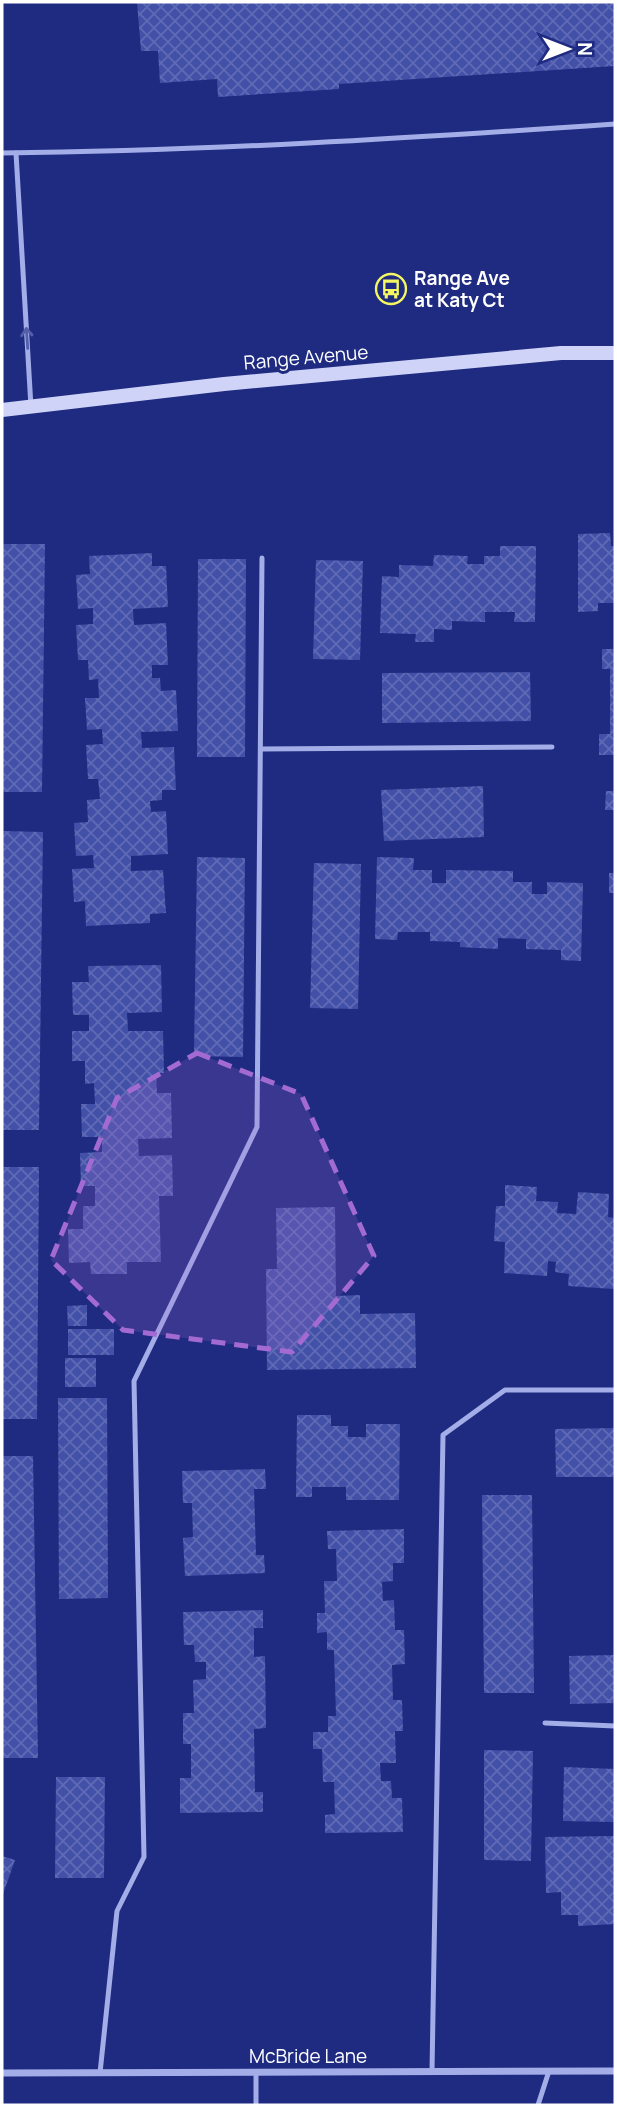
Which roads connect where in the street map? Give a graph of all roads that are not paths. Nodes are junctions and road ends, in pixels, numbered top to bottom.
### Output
1 (615, 124) edge
2 (2, 153) edge
3 (16, 153) junction
4 (615, 353) edge
5 (31, 407) junction
6 (2, 410) edge
7 (262, 558) dead end
8 (552, 747) dead end
9 (261, 749) junction
10 (615, 1391) edge
11 (545, 1723) dead end
12 (615, 1726) edge
13 (432, 2071) junction
14 (549, 2071) junction
15 (615, 2071) edge
16 (256, 2072) junction
17 (2, 2073) edge
18 (100, 2073) junction
19 (256, 2105) edge
20 (538, 2105) edge

1 - 3 lane
2 - 3 lane
5 -> 3 lane
4 - 5 street, Range Avenue
5 - 6 street, Range Avenue
7 - 9 lane
8 - 9 lane
9 - 18 lane
10 - 13 lane
11 - 12 lane
13 - 14 street, McBride Lane
13 - 16 street, McBride Lane
14 - 15 street, McBride Lane
14 - 20 lane
16 - 18 street, McBride Lane
16 - 19 lane
17 - 18 street, McBride Lane

